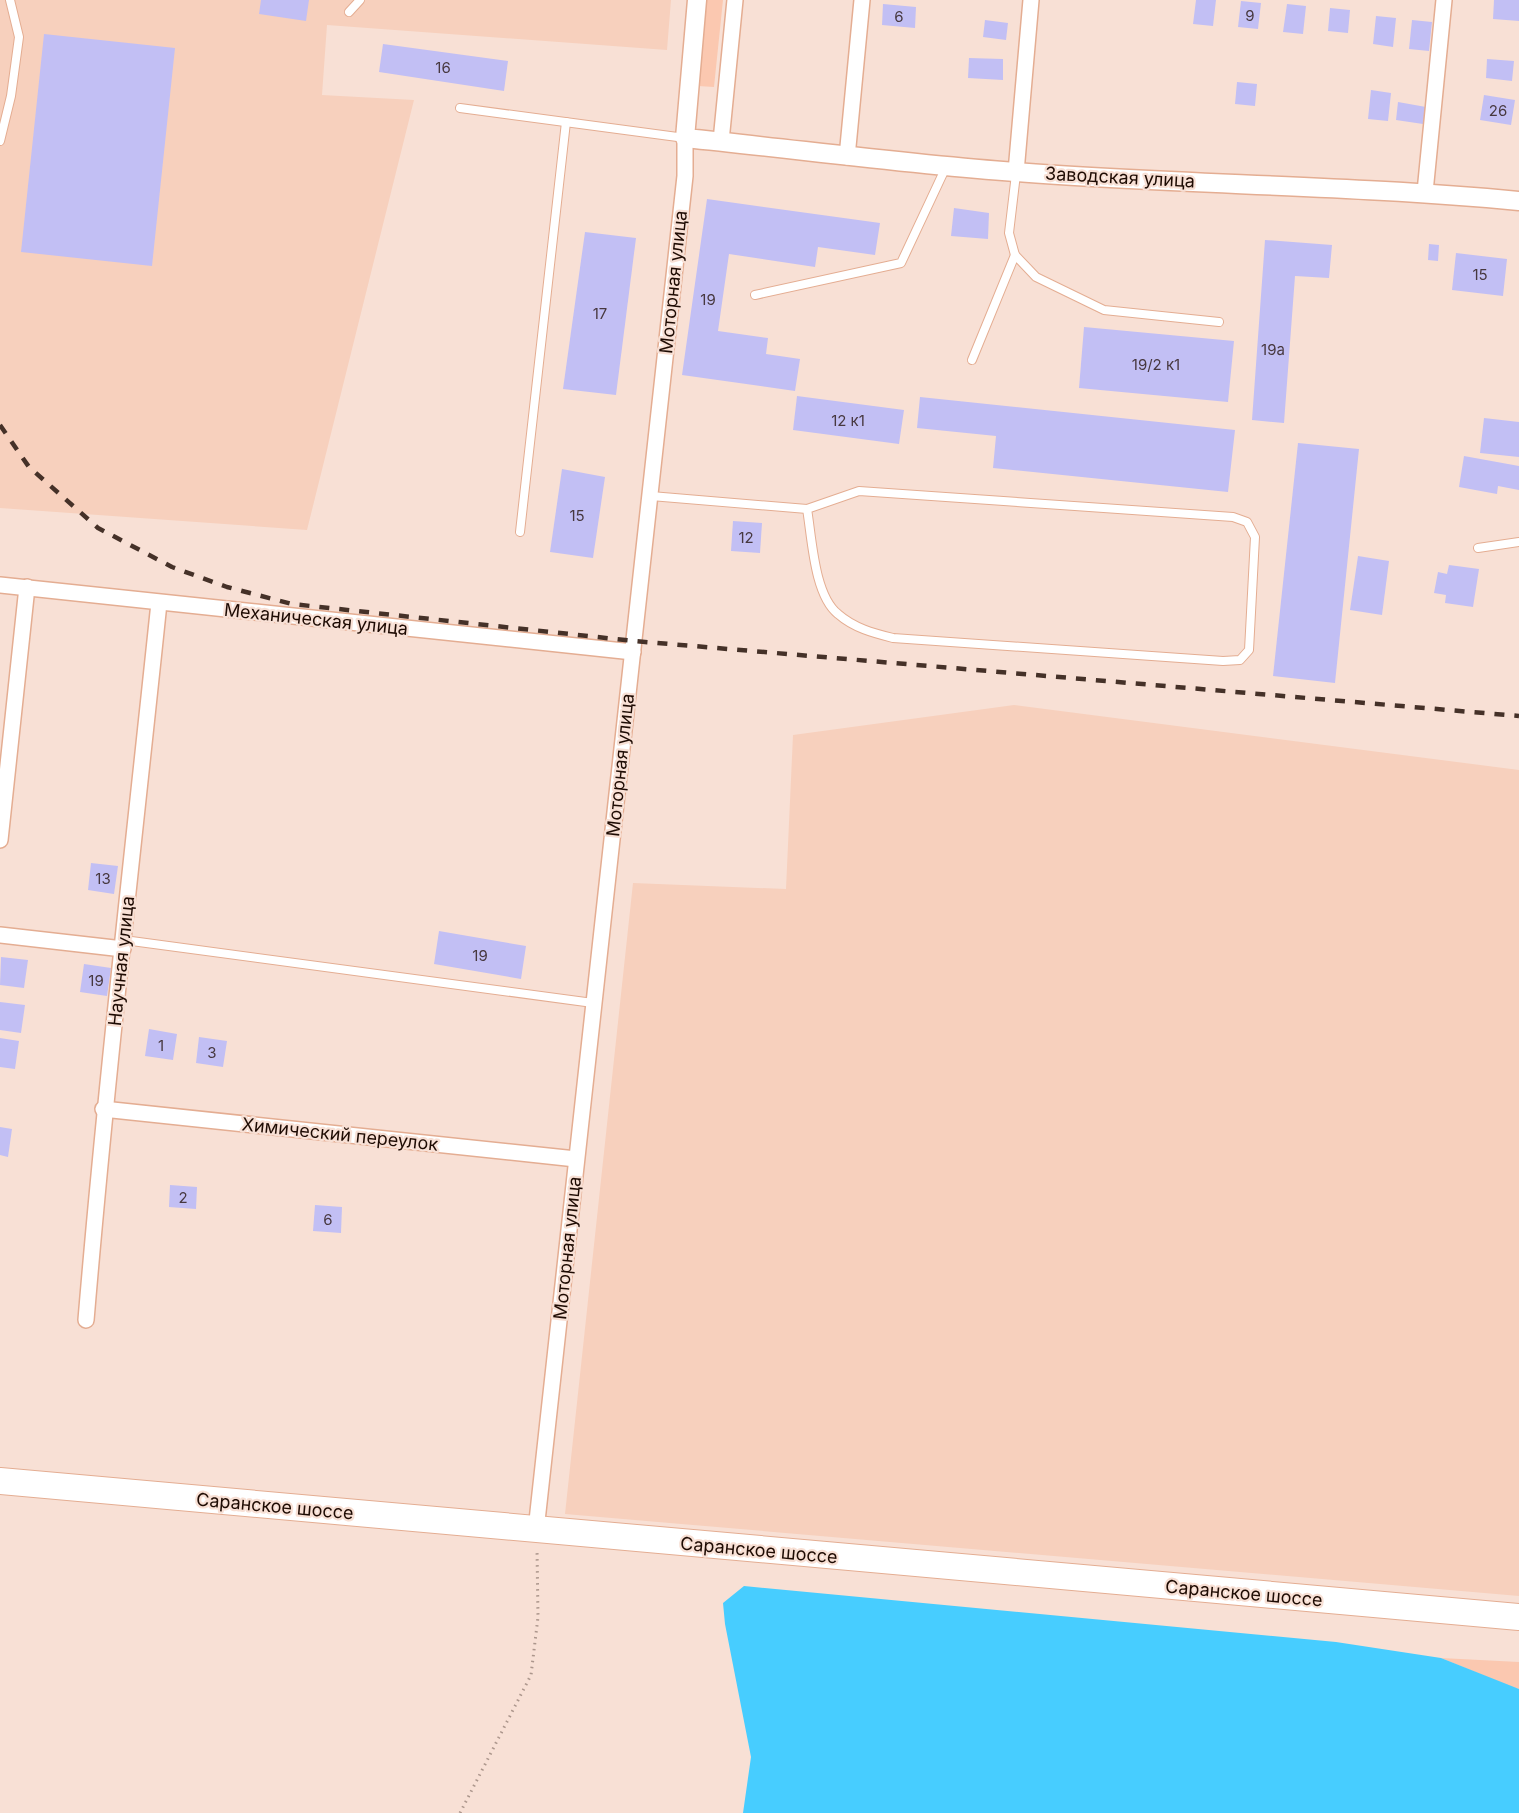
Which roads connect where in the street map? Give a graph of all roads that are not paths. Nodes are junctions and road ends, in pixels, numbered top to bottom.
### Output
1 (10, 0) edge
2 (360, 0) edge
3 (697, 0) edge
4 (735, 0) edge
5 (862, 0) edge
6 (1031, 0) edge
7 (1444, 0) edge
8 (349, 12) dead end
9 (460, 108) dead end
10 (566, 122) junction
11 (685, 138) junction
12 (0, 141) edge
13 (721, 141) junction
14 (848, 157) junction
15 (946, 166) junction
16 (1016, 172) junction
17 (1425, 192) junction
18 (1519, 201) edge
19 (1015, 255) junction
20 (755, 295) dead end
21 (1219, 322) dead end
22 (972, 360) dead end
23 (651, 496) junction
24 (807, 509) junction
25 (520, 532) dead end
26 (1519, 542) edge
27 (1478, 548) dead end
28 (0, 585) edge
29 (27, 587) junction
30 (159, 603) junction
31 (633, 652) junction
32 (0, 840) edge
33 (0, 935) edge
34 (124, 944) junction
35 (593, 1003) junction
36 (103, 1109) junction
37 (576, 1159) junction
38 (86, 1320) dead end
39 (0, 1481) edge
40 (537, 1530) junction
41 (1519, 1617) edge

1 - 12 lane
2 - 8 lane
3 - 11 street, Моторная улица
4 - 13 street
5 - 14 street
6 - 16 street
7 - 17 street
9 - 10 lane
10 - 11 lane
10 - 25 lane
11 - 13 street, Заводская улица
11 - 23 street, Моторная улица
13 - 14 street, Заводская улица
14 - 15 street, Заводская улица
15 - 16 street, Заводская улица
15 - 20 lane
16 - 17 street, Заводская улица
16 - 19 lane
17 - 18 street, Заводская улица
19 - 21 lane
19 - 22 lane
23 - 24 lane
23 - 31 street, Моторная улица
24 - 24 lane
26 - 27 lane
28 - 29 street, Механическая улица
29 - 30 street, Механическая улица
29 - 32 street
30 - 31 street, Механическая улица
30 - 34 street, Научная улица
31 - 35 street, Моторная улица
33 - 34 street
34 - 35 lane
34 - 36 street, Научная улица
35 - 37 street, Моторная улица
36 - 37 street, Химический переулок
36 - 38 street, Научная улица
37 - 40 street, Моторная улица
39 - 40 highway, Саранское шоссе
40 - 41 highway, Саранское шоссе

